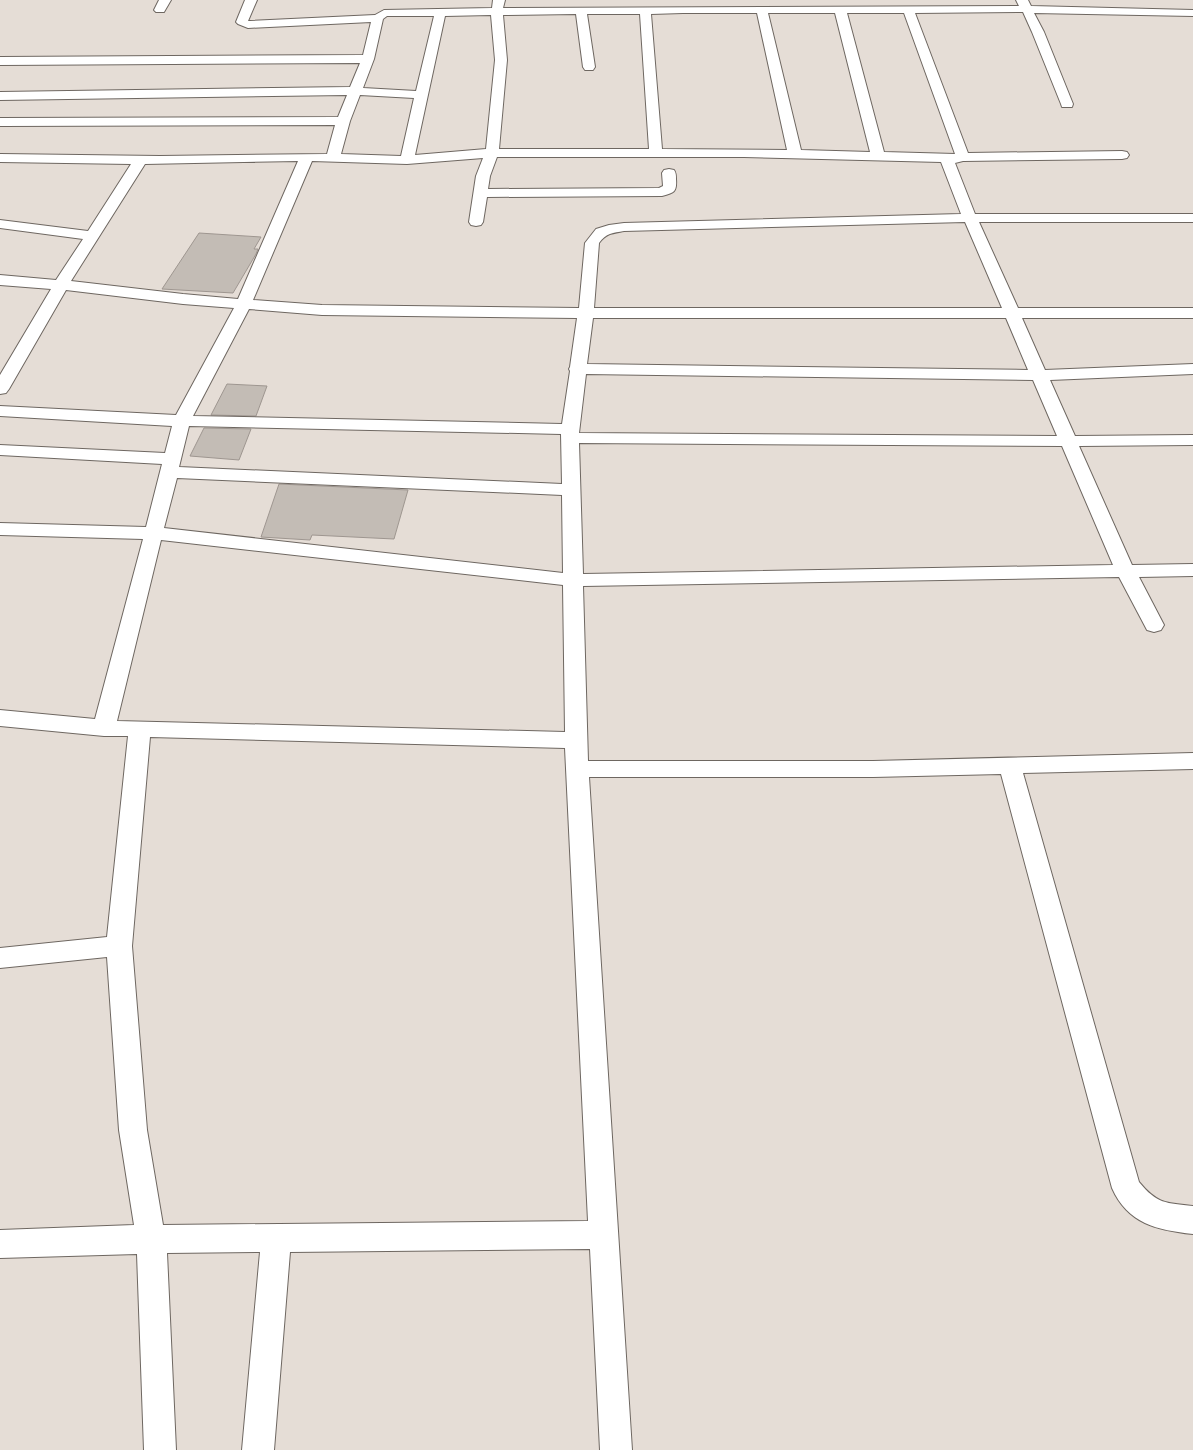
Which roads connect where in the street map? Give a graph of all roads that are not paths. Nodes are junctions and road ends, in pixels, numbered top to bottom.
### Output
1 (251, 0) edge
2 (385, 0) edge
3 (562, 0) edge
4 (1105, 0) edge
5 (1183, 0) edge
6 (682, 5) edge
7 (746, 5) edge
8 (806, 5) edge
9 (867, 5) edge
10 (932, 5) edge
11 (1024, 5) edge
12 (620, 6) edge
13 (498, 7) edge
14 (762, 10) junction
15 (840, 10) junction
16 (908, 10) junction
17 (645, 11) junction
18 (562, 12) junction
19 (581, 12) junction
20 (1111, 12) junction
21 (440, 13) junction
22 (1192, 14) edge
23 (381, 16) junction
24 (368, 59) junction
25 (0, 62) edge
26 (589, 67) dead end
27 (355, 91) junction
28 (422, 95) junction
29 (0, 96) edge
30 (1067, 104) dead end
31 (343, 121) junction
32 (0, 122) edge
33 (492, 153) junction
34 (656, 153) junction
35 (795, 154) junction
36 (1122, 155) dead end
37 (878, 156) junction
38 (307, 157) junction
39 (958, 157) junction
40 (0, 158) edge
41 (334, 158) junction
42 (141, 159) junction
43 (407, 160) junction
44 (669, 173) dead end
45 (480, 194) junction
46 (970, 218) junction
47 (1193, 218) edge
48 (476, 222) dead end
49 (0, 224) edge
50 (92, 236) junction
51 (0, 280) edge
52 (61, 285) junction
53 (244, 303) junction
54 (586, 313) junction
55 (1012, 313) junction
56 (1193, 313) edge
57 (577, 369) junction
58 (1193, 369) edge
59 (1039, 375) junction
60 (0, 389) edge
61 (0, 411) edge
62 (182, 421) junction
63 (570, 433) junction
64 (1193, 440) edge
65 (1068, 441) junction
66 (0, 450) edge
67 (171, 465) junction
68 (571, 490) junction
69 (0, 529) edge
70 (154, 533) junction
71 (1125, 570) junction
72 (1193, 570) edge
73 (573, 580) junction
74 (1154, 625) dead end
75 (0, 718) edge
76 (104, 728) junction
77 (140, 729) junction
78 (576, 740) junction
79 (1193, 761) edge
80 (1010, 766) junction
81 (578, 769) junction
82 (119, 946) junction
83 (0, 958) edge
84 (1193, 1220) edge
85 (604, 1235) junction
86 (276, 1238) junction
87 (151, 1239) junction
88 (0, 1244) edge
89 (160, 1450) edge
90 (258, 1450) edge
91 (616, 1450) edge

1 - 23 street
2 - 23 street
3 - 18 street
4 - 20 street
5 - 22 street
6 - 7 street
6 - 17 street
7 - 14 street
8 - 14 street
8 - 15 street
9 - 15 street
9 - 16 street
10 - 11 street
10 - 16 street
11 - 20 street
11 - 30 street
12 - 17 street
12 - 19 street
13 - 18 street
13 - 21 street
13 - 33 street
14 - 35 street
15 - 37 street
16 - 39 street
17 - 34 street
18 - 19 street
19 - 26 street
20 - 22 street
21 - 23 street
21 - 28 street
23 - 24 street
24 - 25 street
24 - 27 street
27 - 28 street
27 - 29 street
27 - 31 street
28 - 43 street
31 - 32 street
31 - 41 street
33 - 34 street
33 - 43 street
33 - 45 street
34 - 35 street
35 - 37 street
36 - 39 street
37 - 39 street
38 - 41 street
38 - 42 street
38 - 53 street
39 - 46 street
40 - 42 street
41 - 43 street
42 - 50 street
44 - 45 street
45 - 48 street
46 - 47 street
46 - 54 street
46 - 55 street
49 - 50 street
50 - 52 street
51 - 52 street
52 - 53 street
52 - 60 street
53 - 54 street
53 - 62 street
54 - 55 street
54 - 57 street
55 - 56 street
55 - 59 street
57 - 59 street
57 - 63 street
58 - 59 street
59 - 65 street
61 - 62 street
62 - 63 street
62 - 67 street
63 - 65 street
63 - 68 street
64 - 65 street
65 - 71 street
66 - 67 street
67 - 68 street
67 - 70 street
68 - 73 street
69 - 70 street
70 - 73 street
70 - 76 street
71 - 72 street
71 - 73 street
71 - 74 street
73 - 78 street
75 - 76 street
76 - 77 street
77 - 78 street
77 - 82 street
78 - 81 street
79 - 80 street
80 - 81 street
80 - 84 street
81 - 85 street
82 - 83 street
82 - 87 street
85 - 86 street
85 - 91 street
86 - 87 street
86 - 90 street
87 - 88 street
87 - 89 street

